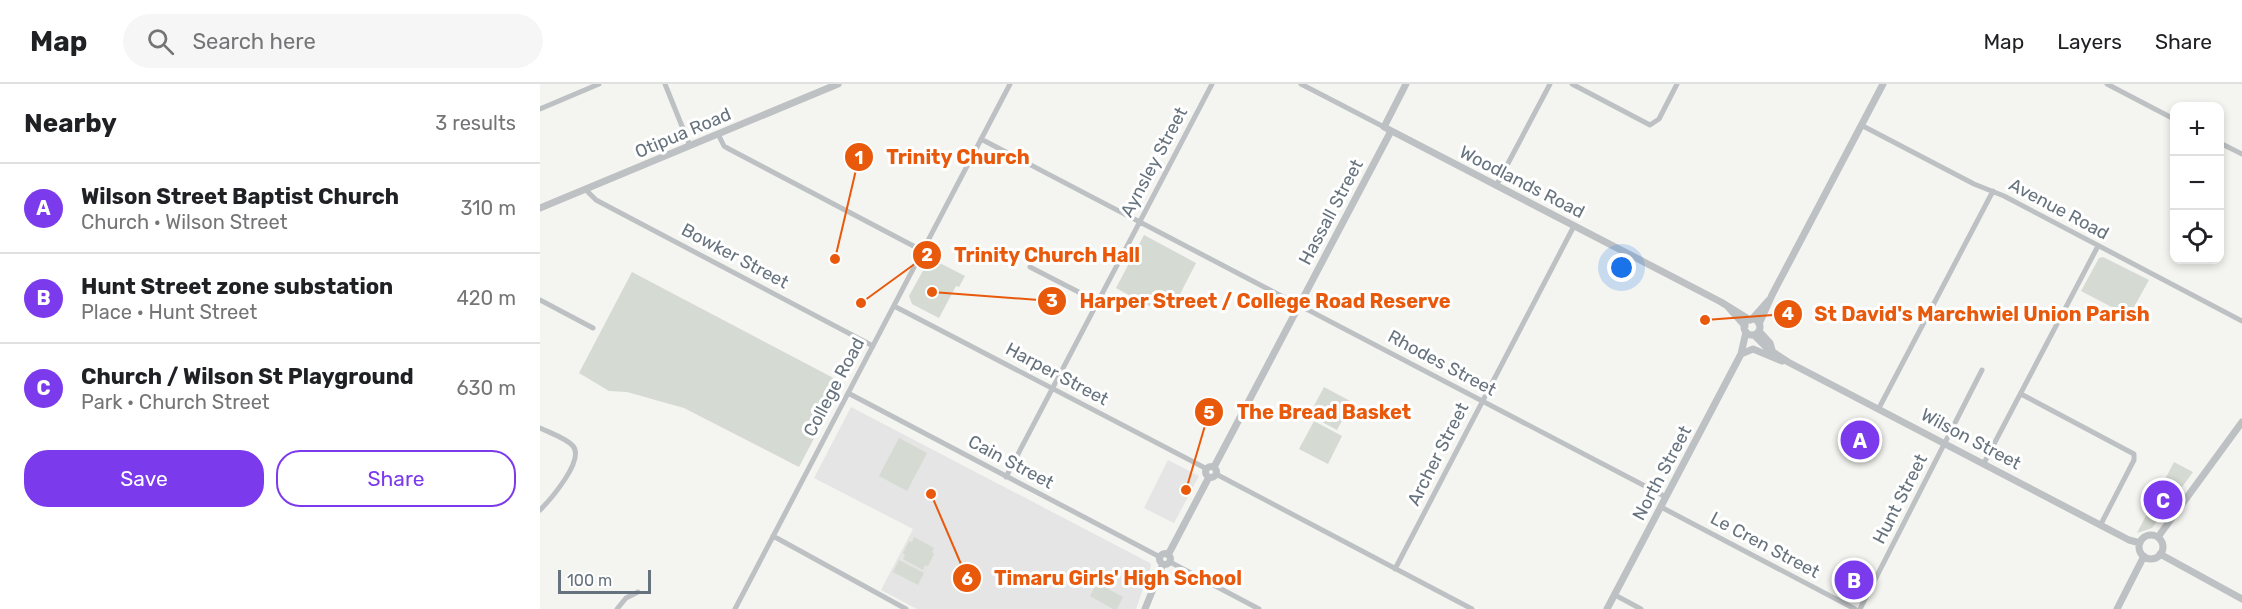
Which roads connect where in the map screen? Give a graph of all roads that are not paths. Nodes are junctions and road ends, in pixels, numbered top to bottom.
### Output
1 (599, 84) edge
2 (665, 84) edge
3 (838, 84) edge
4 (1010, 84) edge
5 (1212, 84) edge
6 (1301, 84) edge
7 (1406, 84) edge
8 (1550, 84) edge
9 (1572, 84) edge
10 (1677, 84) edge
11 (1883, 84) edge
12 (2107, 84) edge
13 (540, 108) edge
14 (2170, 116) edge
15 (1861, 125) junction
16 (1387, 129) junction
17 (718, 134) junction
18 (981, 139) junction
19 (2224, 145) edge
20 (690, 146) junction
21 (2242, 154) edge
22 (1496, 186) junction
23 (586, 190) junction
24 (1993, 192) junction
25 (540, 208) edge
26 (1140, 221) junction
27 (1574, 226) junction
28 (2098, 246) junction
29 (923, 250) junction
30 (1030, 267) dead end
31 (540, 300) edge
32 (1098, 302) junction
33 (1299, 305) junction
34 (894, 306) junction
35 (2242, 321) edge
36 (593, 328) dead end
37 (1752, 328) junction
38 (873, 346) junction
39 (1742, 352) junction
40 (1788, 362) junction
41 (1982, 370) dead end
42 (1052, 388) junction
43 (848, 393) junction
44 (2021, 394) junction
45 (1482, 401) junction
46 (1879, 408) junction
47 (2242, 422) edge
48 (540, 428) edge
49 (1946, 443) junction
50 (1984, 463) junction
51 (1211, 472) junction
52 (1006, 477) junction
53 (1666, 497) junction
54 (1661, 507) junction
55 (540, 510) edge
56 (2101, 524) junction
57 (773, 536) junction
58 (2158, 537) junction
59 (2140, 543) junction
60 (2160, 554) junction
61 (2144, 556) junction
62 (1165, 560) junction
63 (1395, 569) junction
64 (638, 592) dead end
65 (1614, 595) junction
66 (2242, 599) edge
67 (1844, 607) edge
68 (617, 609) edge
69 (735, 609) edge
70 (906, 609) edge
71 (1146, 609) edge
72 (1259, 609) edge
73 (1472, 609) edge
74 (1607, 609) edge
75 (1641, 609) edge
76 (1855, 609) edge
77 (1860, 609) edge
78 (2116, 609) edge

1 - 13 street
2 - 20 street
3 - 17 street, Otipua Road
4 - 18 street, College Road
5 - 26 street, Aynsley Street
6 - 16 street, Woodlands Road
7 - 16 street, Hassall Street
8 - 22 street
9 - 10 street
11 - 15 street, North Street
12 - 14 street
15 - 24 street, Avenue Road
15 - 37 street, North Street
16 - 22 street, Woodlands Road
16 - 33 street, Hassall Street
17 - 20 street, Otipua Road
17 - 29 street
18 - 26 street, Rhodes Street
18 - 29 street, College Road
19 - 21 street
20 - 23 street, Otipua Road
22 - 27 street, Woodlands Road
23 - 25 street, Otipua Road
23 - 38 street, Bowker Street
24 - 28 street, Avenue Road
24 - 46 street
26 - 32 street, Aynsley Street
26 - 33 street, Rhodes Street
27 - 37 street, Woodlands Road
27 - 45 street, Archer Street
28 - 35 street, Avenue Road
28 - 44 street
29 - 34 street, College Road
30 - 32 street
31 - 36 street
32 - 42 street, Aynsley Street
33 - 45 street, Rhodes Street
33 - 51 street, Hassall Street
34 - 38 street, College Road
34 - 42 street, Harper Street
37 - 39 street, North Street
37 - 40 street, Wilson Street
38 - 43 street, College Road
39 - 40 street, Wilson Street
39 - 53 street, North Street
40 - 46 street, Wilson Street
41 - 49 street, Hunt Street
42 - 51 street, Harper Street
42 - 52 street, Aynsley Street
43 - 52 street, Cain Street
43 - 57 street, College Road
44 - 50 street
44 - 56 street
45 - 53 street, Rhodes Street
45 - 63 street, Archer Street
46 - 49 street, Wilson Street
47 - 58 street
48 - 55 street
49 - 50 street, Wilson Street
49 - 77 street, Hunt Street
50 - 56 street, Wilson Street
51 - 62 street, Hassall Street
51 - 63 street, Harper Street
52 - 62 street, Cain Street
53 - 54 street, North Street
54 - 65 street, North Street
54 - 67 street, Le Cren Street
56 - 59 street, Wilson Street
57 - 69 street, College Road
57 - 70 street
58 - 59 street
58 - 60 street
59 - 61 street
60 - 61 street
60 - 66 street
61 - 78 street
62 - 71 street, Hassall Street
62 - 72 street, Cain Street
63 - 73 street, Harper Street
64 - 68 street
65 - 74 street, North Street
65 - 75 street
67 - 76 street, Le Cren Street

